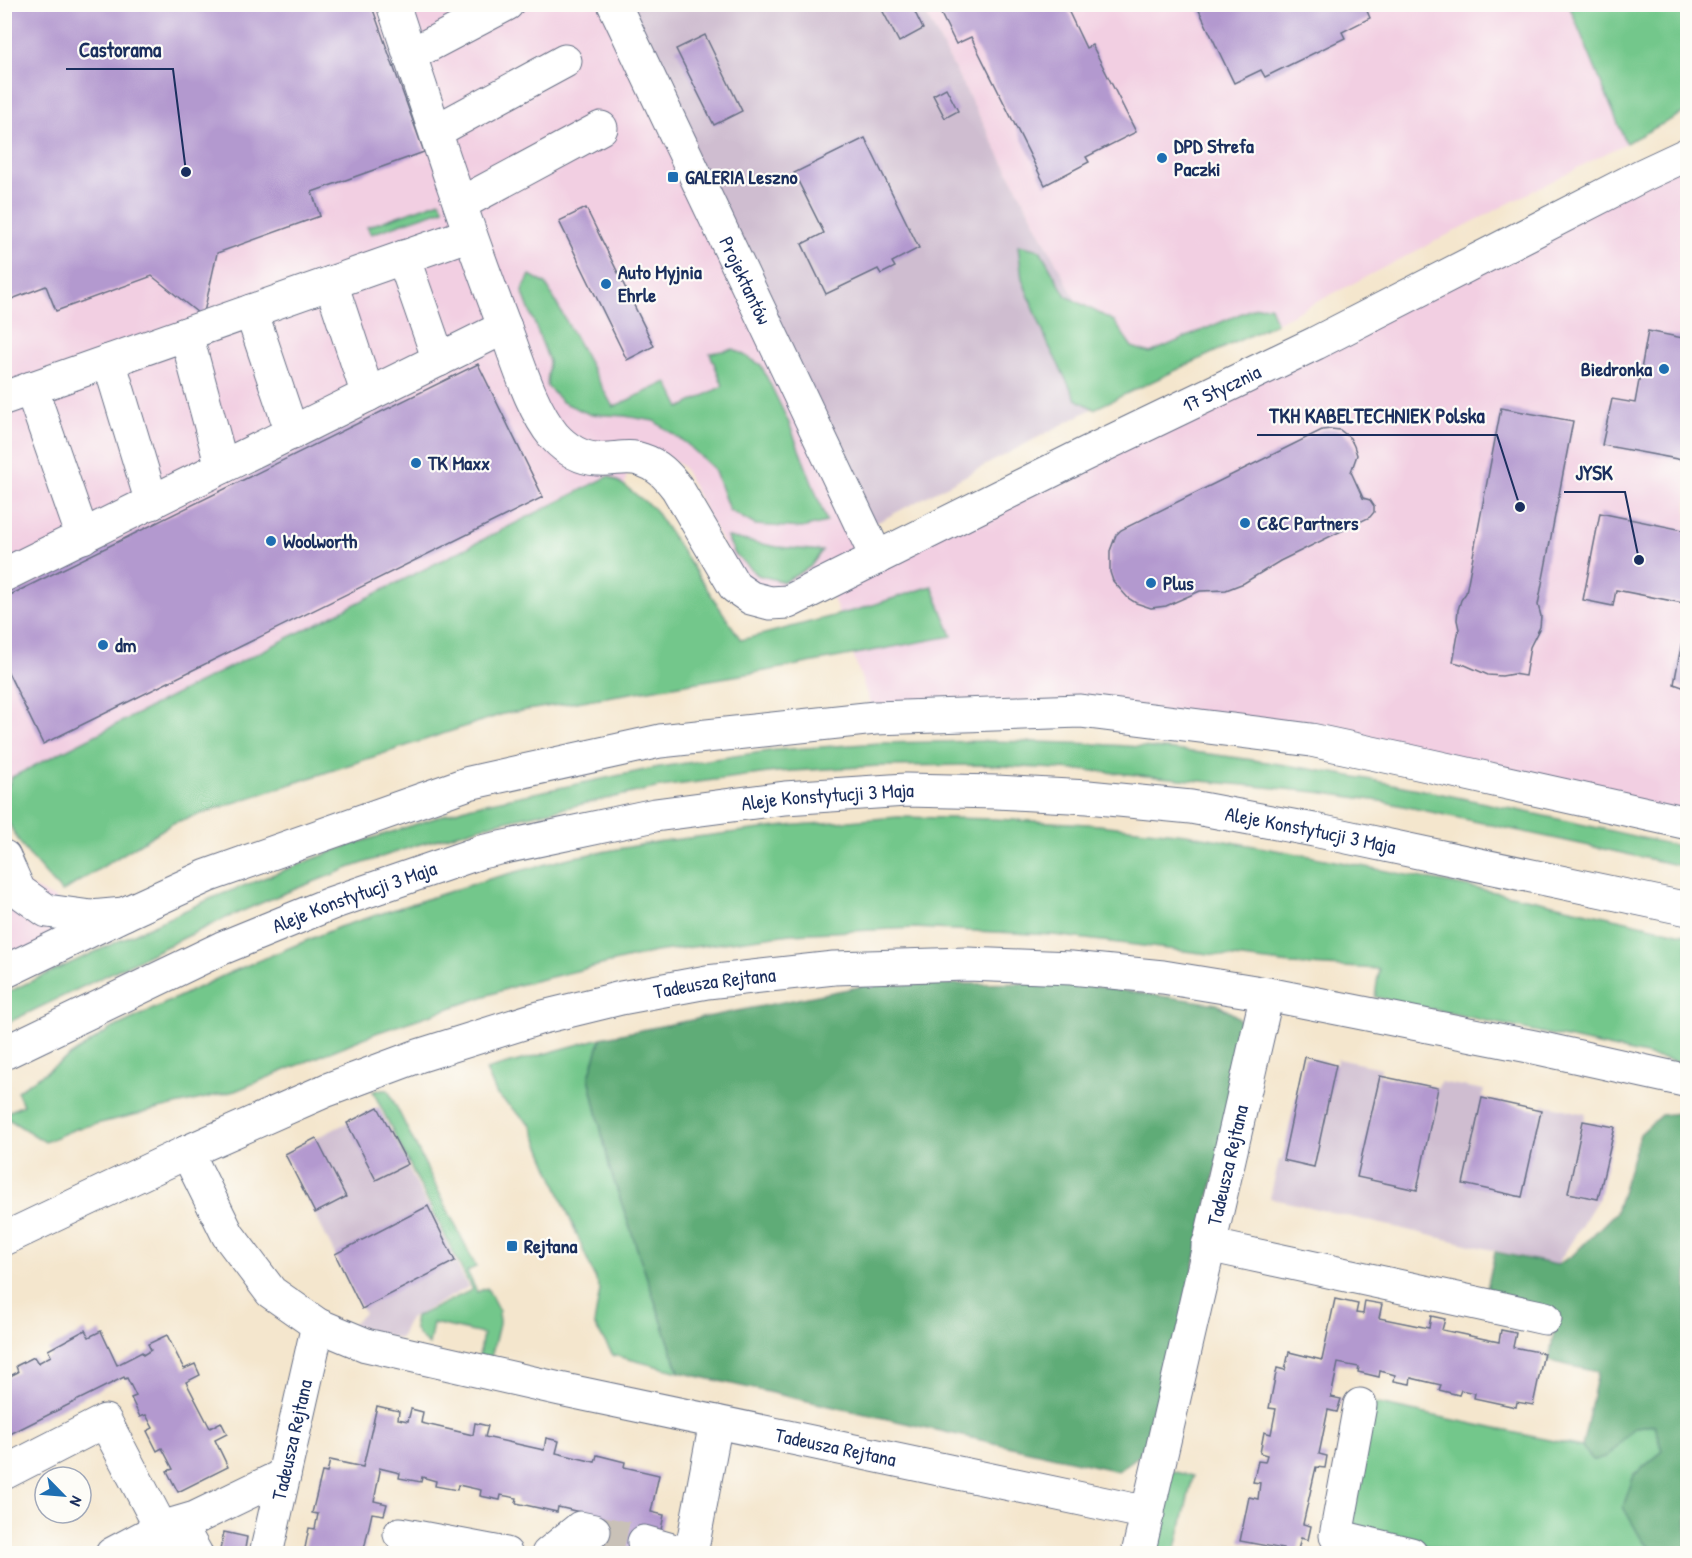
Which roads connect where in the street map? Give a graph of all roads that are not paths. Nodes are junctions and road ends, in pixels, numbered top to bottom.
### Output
1 (393, 4) edge
2 (507, 4) edge
3 (614, 4) edge
4 (410, 56) junction
5 (565, 61) dead end
6 (602, 128) dead end
7 (436, 130) junction
8 (1688, 154) edge
9 (465, 219) junction
10 (403, 257) junction
11 (330, 283) junction
12 (251, 311) junction
13 (505, 327) junction
14 (186, 333) junction
15 (439, 360) junction
16 (109, 361) junction
17 (18, 393) edge
18 (368, 395) junction
19 (292, 433) junction
20 (222, 467) junction
21 (152, 502) junction
22 (83, 537) junction
23 (877, 558) junction
24 (7, 566) edge
25 (1688, 823) edge
26 (4, 857) edge
27 (1688, 909) edge
28 (124, 914) junction
29 (4, 972) edge
30 (1267, 994) junction
31 (4, 1053) edge
32 (1688, 1081) edge
33 (187, 1152) junction
34 (4, 1239) edge
35 (1209, 1245) junction
36 (1545, 1318) dead end
37 (318, 1325) junction
38 (1360, 1405) dead end
39 (717, 1422) junction
40 (4, 1473) edge
41 (284, 1475) junction
42 (1148, 1513) junction
43 (161, 1528) junction
44 (594, 1531) tunnel mouth
45 (400, 1532) edge
46 (644, 1542) tunnel mouth
47 (684, 1553) edge
48 (112, 1554) edge
49 (196, 1554) edge
50 (266, 1554) edge
51 (506, 1554) edge
52 (548, 1554) edge
53 (1138, 1554) edge
54 (1411, 1554) edge

1 - 4 street
2 - 4 street
3 - 23 street, Projektantów
4 - 7 street
5 - 7 street
6 - 9 street
7 - 9 street
8 - 23 street, 17 Stycznia
9 - 10 street
9 - 13 street
10 - 11 street
10 - 15 street
11 - 12 street
11 - 18 street
12 - 14 street
12 - 19 street
13 - 15 street
13 - 23 street, 17 Stycznia
14 - 16 street
14 - 20 street
15 - 18 street
16 - 17 street
16 - 21 street
17 - 22 street
18 - 19 street
19 - 20 street
20 - 21 street
21 - 22 street
22 - 24 street
25 - 28 street
26 - 28 street
27 - 31 street, Aleje Konstytucji 3 Maja
28 - 29 street
30 - 32 street, Tadeusza Rejtana
30 - 33 street, Tadeusza Rejtana
30 - 35 street, Tadeusza Rejtana
33 - 34 street, Tadeusza Rejtana
33 - 37 street, Tadeusza Rejtana
35 - 36 street
35 - 42 street, Tadeusza Rejtana
37 - 39 street, Tadeusza Rejtana
37 - 41 street, Tadeusza Rejtana
38 - 54 street
39 - 42 street, Tadeusza Rejtana
39 - 47 street
40 - 43 street
41 - 43 street
41 - 50 street, Tadeusza Rejtana
42 - 53 street, Tadeusza Rejtana
43 - 48 street
43 - 49 street
44 - 52 street
45 - 51 street
46 - 47 street

